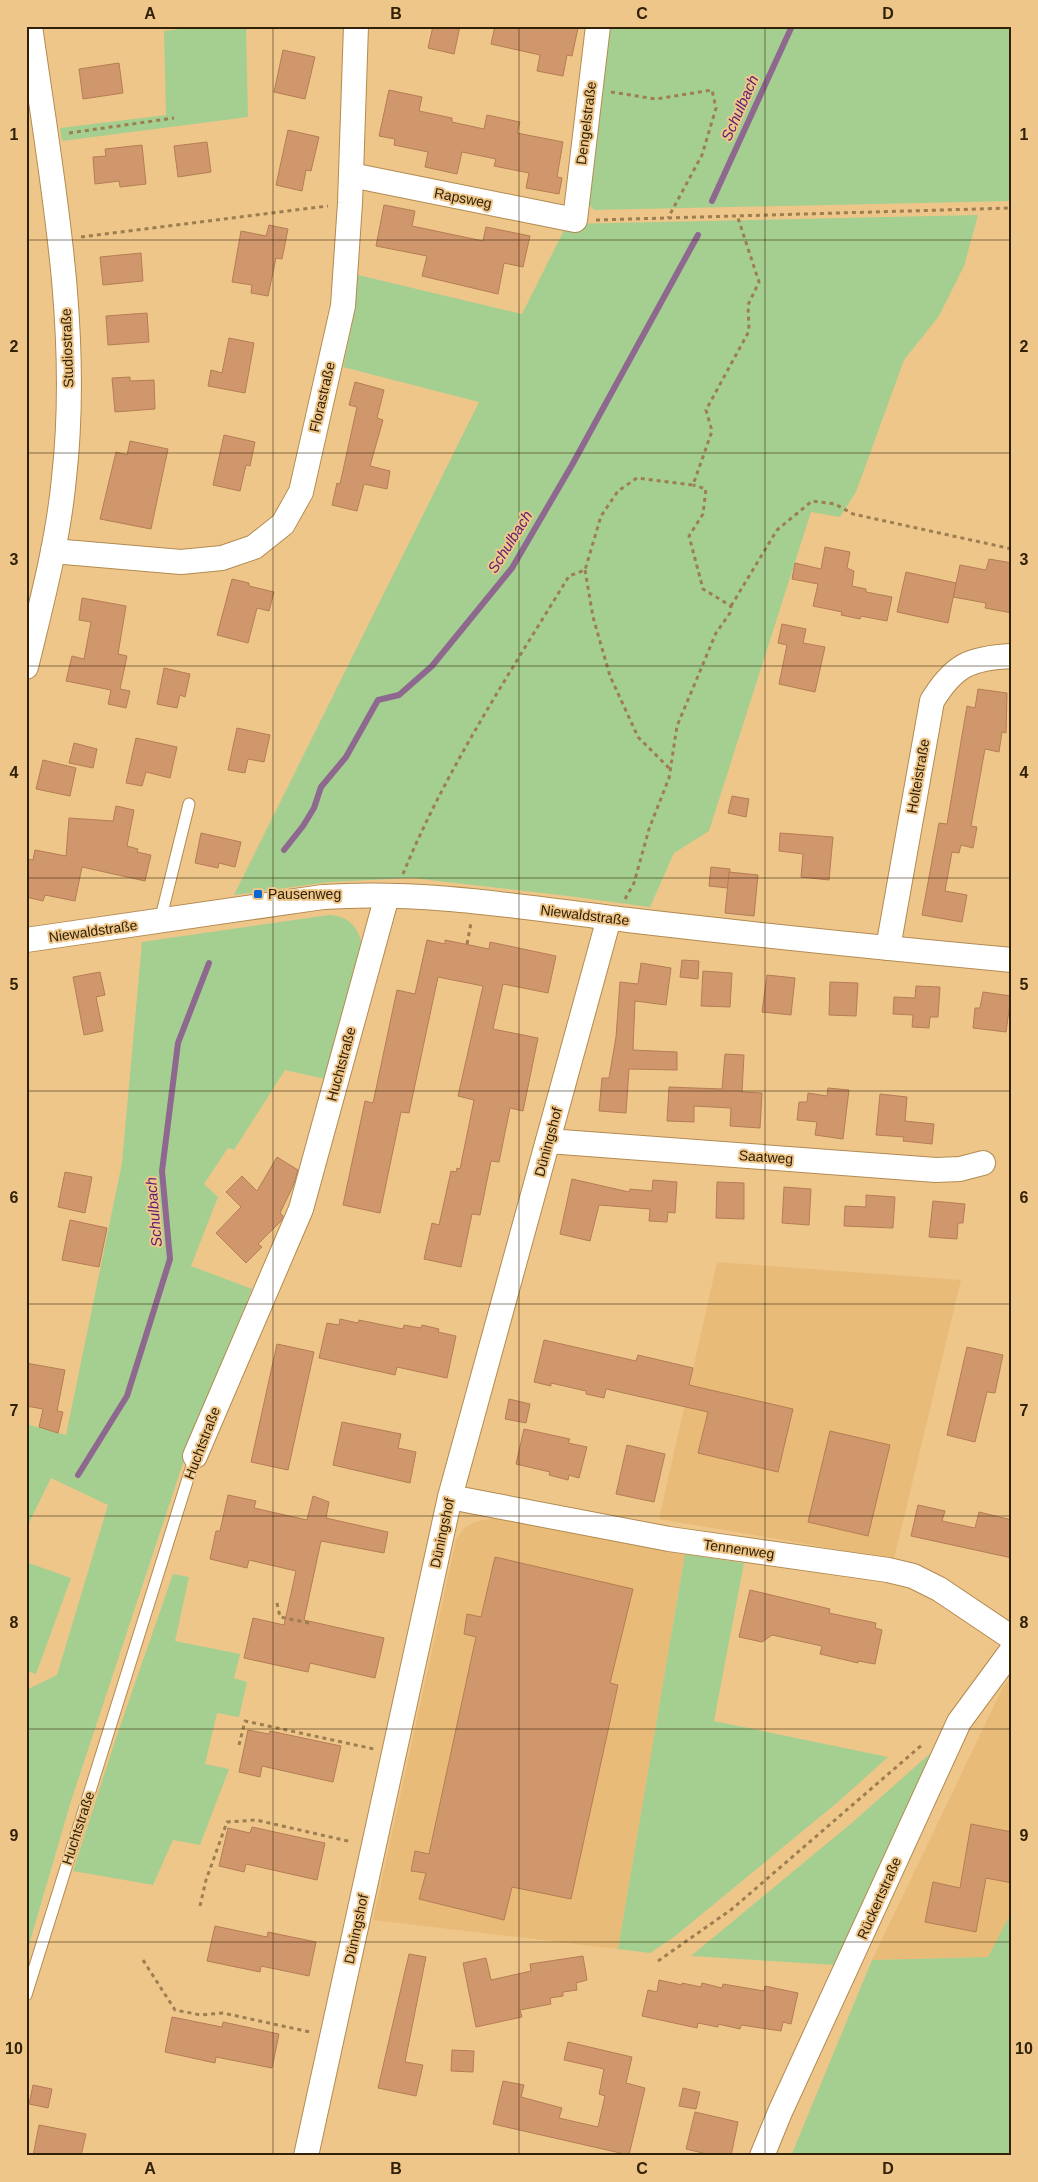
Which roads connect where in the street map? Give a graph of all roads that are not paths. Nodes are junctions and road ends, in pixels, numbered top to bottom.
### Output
1 (30, 26) edge
2 (356, 26) edge
3 (598, 26) edge
4 (351, 176) junction
5 (575, 220) joint
6 (54, 550) junction
7 (1012, 656) edge
8 (27, 663) edge
9 (189, 804) dead end
10 (391, 896) junction
11 (612, 918) junction
12 (160, 921) junction
13 (26, 940) edge
14 (888, 948) junction
15 (1012, 960) edge
16 (548, 1141) junction
17 (984, 1164) dead end
18 (195, 1456) joint
19 (450, 1497) junction
20 (1012, 1638) edge
21 (1012, 1650) edge
22 (26, 1995) edge
23 (306, 2156) edge
24 (762, 2156) edge

1 - 6 street, Studiostraße
2 - 4 street, Florastraße
3 - 5 street, Dengelstraße
4 - 5 street, Rapsweg
4 - 6 street, Florastraße
6 - 8 street, Studiostraße
7 - 14 street, Holteistraße
9 - 12 lane
10 - 11 street, Niewaldstraße
10 - 12 street, Niewaldstraße
10 - 18 street, Huchtstraße
11 - 14 street, Niewaldstraße
11 - 16 street, Düningshof
12 - 13 street, Niewaldstraße
14 - 15 street, Niewaldstraße
16 - 17 street, Saatweg
16 - 19 street, Düningshof
18 - 22 lane, Huchtstraße
19 - 20 street, Tennenweg
19 - 23 street, Düningshof
21 - 24 street, Rückertstraße

